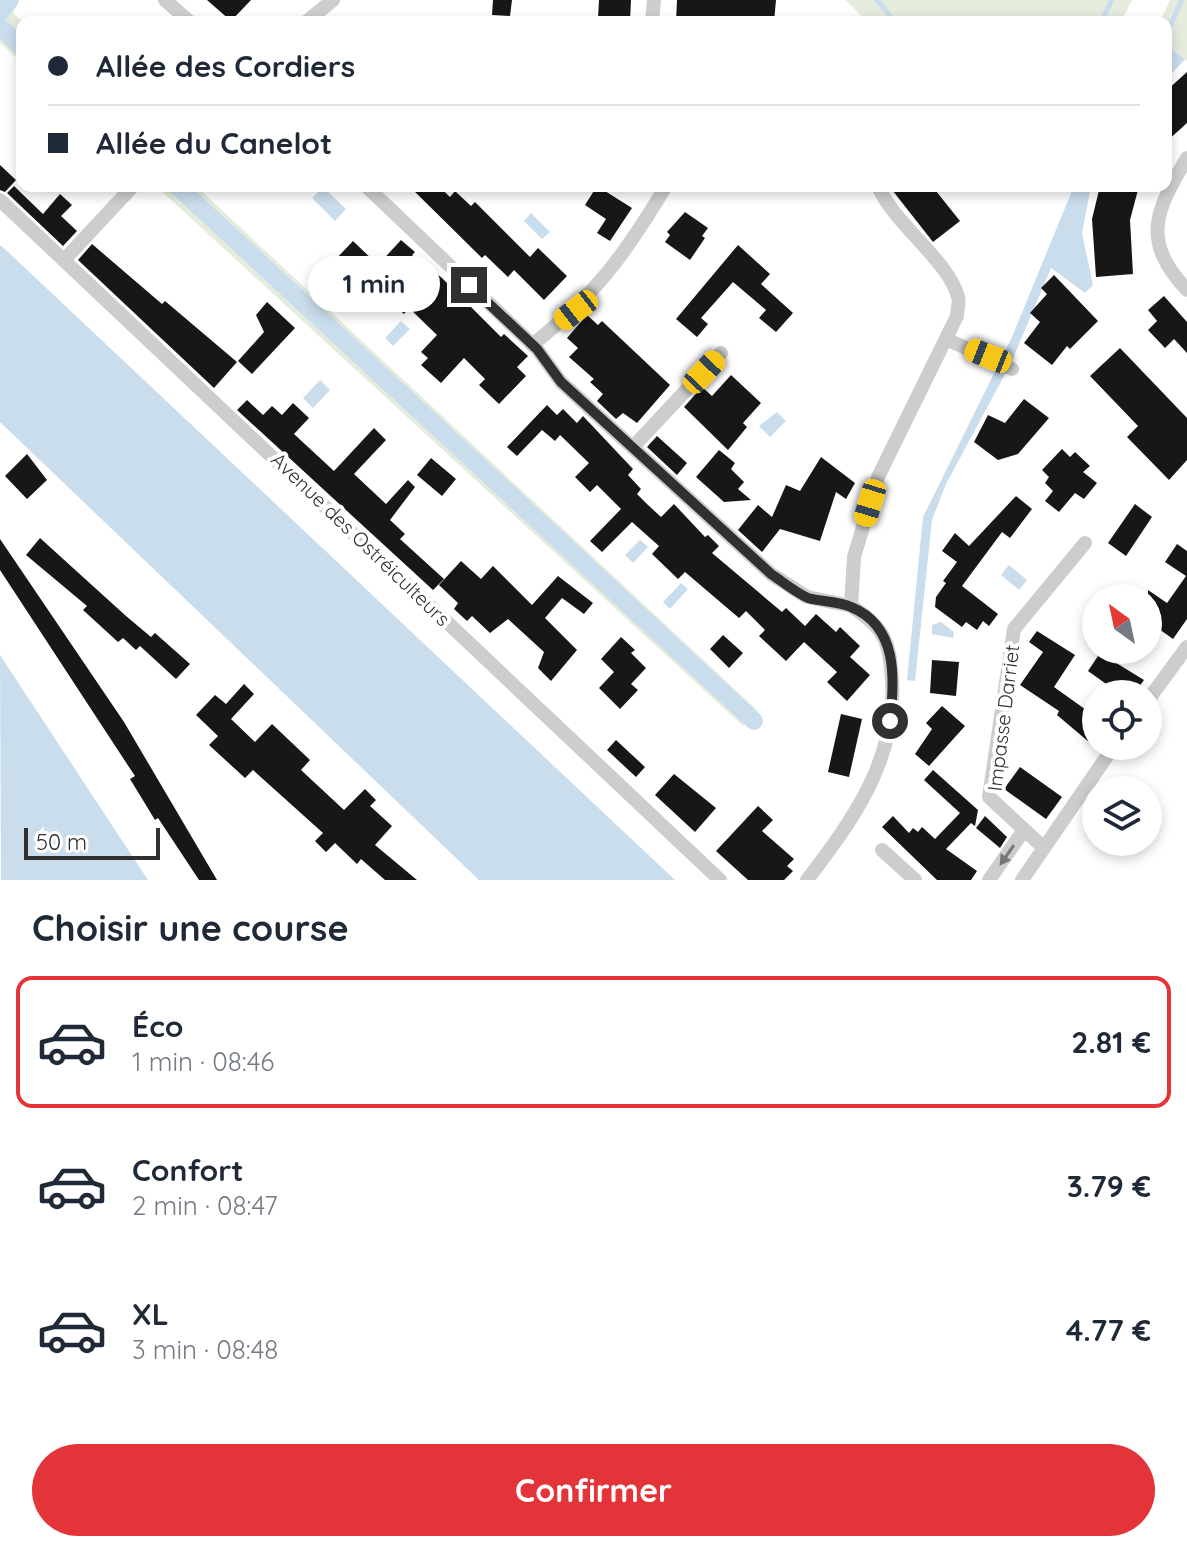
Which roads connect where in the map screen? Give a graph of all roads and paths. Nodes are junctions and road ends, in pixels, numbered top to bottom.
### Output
1 (165, 0) edge
2 (333, 0) edge
3 (183, 16) edge
4 (313, 16) edge
5 (1187, 158) edge
6 (1172, 183) edge
7 (127, 192) edge
8 (372, 192) edge
9 (662, 192) edge
10 (880, 192) edge
11 (1166, 192) edge
12 (0, 200) edge
13 (65, 259) junction
14 (1187, 290) edge
15 (946, 339) junction
16 (532, 345) junction
17 (721, 353) dead end
18 (1012, 369) dead end
19 (633, 447) junction
20 (1085, 543) dead end
21 (851, 606) junction
22 (1187, 647) edge
23 (1162, 681) edge
24 (1104, 760) edge
25 (1024, 830) junction
26 (1044, 848) junction
27 (882, 850) dead end
28 (720, 880) edge
29 (807, 880) edge
30 (915, 880) edge
31 (989, 880) edge
32 (1022, 880) edge

1 - 3 street
2 - 4 street
5 - 6 street
7 - 13 street
8 - 16 street
9 - 16 street
10 - 15 street
11 - 14 street
12 - 13 street, Avenue des Ostréiculteurs
13 - 28 street, Avenue des Ostréiculteurs
15 - 18 street
15 - 21 street
16 - 19 street
17 - 19 street
19 - 21 street
20 - 25 street, Impasse Darriet
21 - 29 street
22 - 23 street
24 - 26 street
25 - 26 street, Impasse Darriet
25 -> 31 street
26 - 32 street
27 - 30 street

